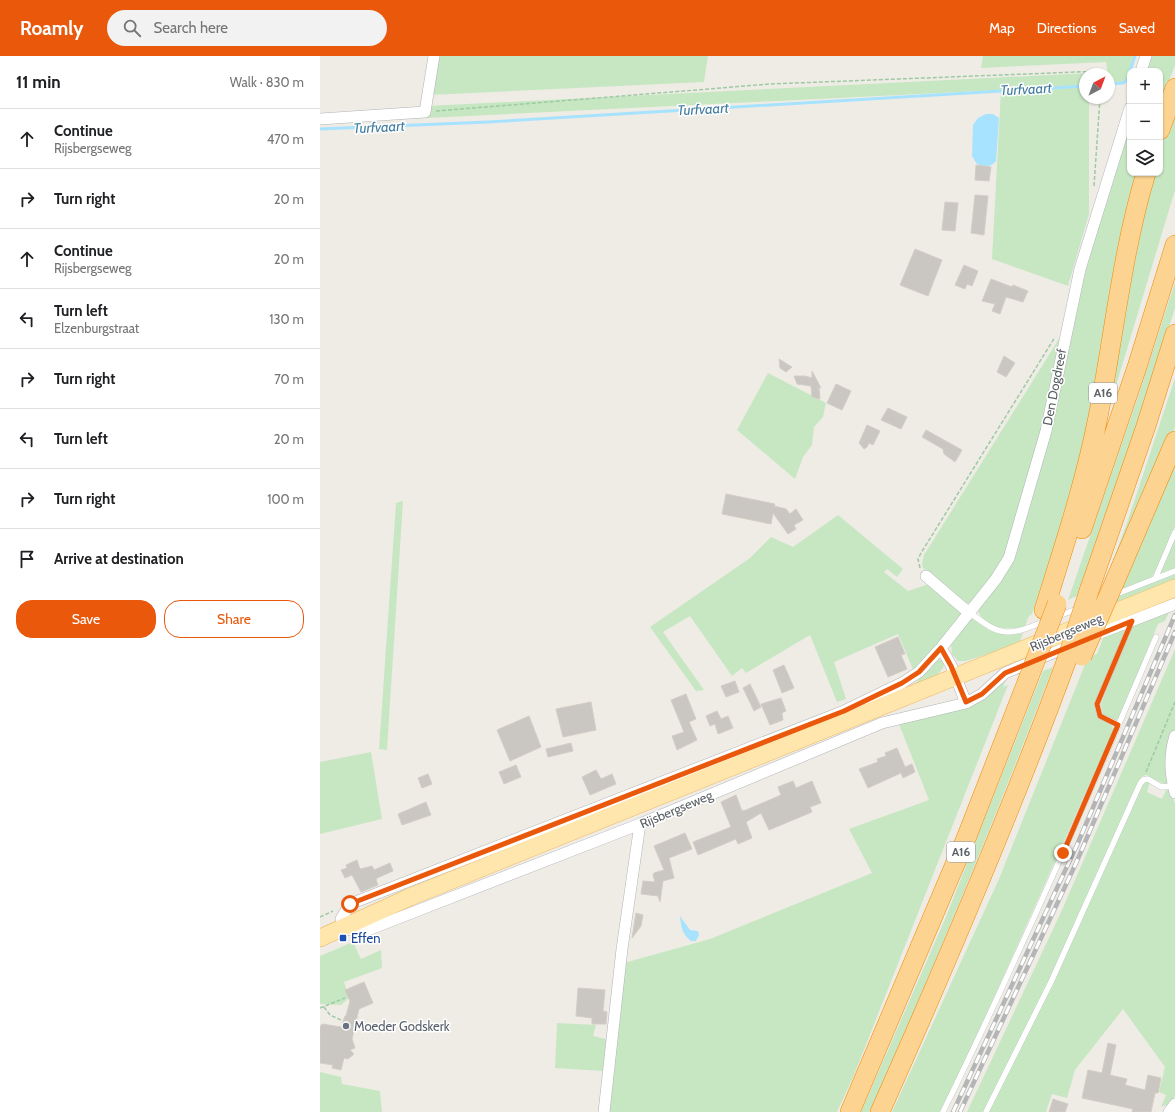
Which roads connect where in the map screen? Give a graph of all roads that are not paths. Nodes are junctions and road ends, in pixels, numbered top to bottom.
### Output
1 (434, 56) edge
2 (1146, 56) edge
3 (1143, 68) edge
4 (1175, 88) edge
5 (1127, 118) edge
6 (320, 119) edge
7 (1163, 122) edge
8 (1145, 176) edge
9 (1175, 245) edge
10 (1175, 334) edge
11 (1175, 441) edge
12 (1175, 532) edge
13 (1175, 571) edge
14 (926, 576) road end
15 (1155, 579) junction
16 (1175, 588) edge
17 (1092, 599) junction
18 (1175, 604) edge
19 (1050, 607) junction
20 (968, 612) junction
21 (1132, 621) junction
22 (1156, 637) dead end
23 (941, 648) junction
24 (1074, 659) junction
25 (956, 676) junction
26 (966, 702) junction
27 (1118, 725) junction
28 (1175, 736) edge
29 (1174, 789) edge
30 (640, 824) junction
31 (349, 927) junction
32 (320, 928) edge
33 (320, 938) edge
34 (1175, 1104) edge
35 (604, 1112) edge
36 (850, 1112) edge
37 (880, 1112) edge
38 (943, 1112) edge
39 (986, 1112) edge
40 (1169, 1112) edge

1 - 6 street
2 - 3 street
4 - 7 highway
5 - 20 street, Den Dogdreef
8 - 19 highway, A16
9 - 19 highway, A16
10 - 17 highway, A16
11 - 24 highway, A16, bridge
12 - 15 lane
13 - 15 lane
14 - 20 street
15 - 17 lane
16 - 25 main road, Rijsbergseweg
17 - 20 lane
17 - 24 highway, A16, bridge
18 - 21 street, Rijsbergseweg
19 - 36 highway, A16, bridge
20 - 23 street, Den Dogdreef
21 - 26 street, Rijsbergseweg
21 - 27 lane
22 - 27 lane
23 - 25 street
23 - 31 street
24 - 37 highway, A16
25 - 26 street
25 - 31 main road, Rijsbergseweg
26 - 30 street, Rijsbergseweg
27 - 38 lane
28 - 29 street
29 - 39 lane
30 - 31 street, Rijsbergseweg
30 - 35 street
31 - 32 main road, Rijsbergseweg
31 - 33 main road, Rijsbergseweg
34 - 40 street

